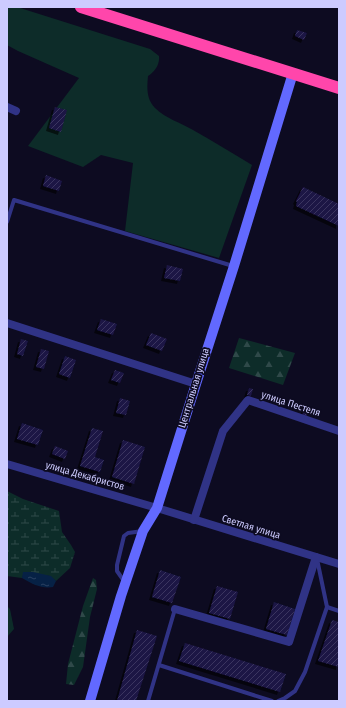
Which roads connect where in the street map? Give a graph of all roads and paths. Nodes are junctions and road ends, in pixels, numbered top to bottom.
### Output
1 (81, 7) edge
2 (293, 73) junction
3 (339, 88) edge
4 (7, 107) edge
5 (16, 111) dead end
6 (7, 222) edge
7 (234, 266) junction
8 (7, 323) edge
9 (196, 384) junction
10 (339, 431) edge
11 (7, 464) edge
12 (158, 508) junction
13 (194, 520) junction
14 (143, 531) junction
15 (316, 557) junction
16 (339, 564) edge
17 (126, 583) junction
18 (326, 607) junction
19 (175, 609) joint
20 (339, 611) edge
21 (159, 665) junction
22 (90, 701) edge
23 (148, 701) edge
24 (272, 701) edge
25 (278, 701) edge

1 - 2 highway
2 - 3 highway
2 - 7 street, Центральная улица
4 - 5 street
6 - 7 lane
7 - 9 street, Центральная улица
8 - 9 street
9 - 12 street, Центральная улица
10 - 13 street, улица Пестеля
11 - 12 street, улица Декабристов
12 - 13 street, Светлая улица
12 - 14 street, Центральная улица
13 - 15 street, Светлая улица
14 - 17 street, Центральная улица
14 - 17 lane
15 - 16 street, Светлая улица
15 - 18 lane
15 - 19 street
17 - 22 street, Центральная улица
18 - 20 lane
18 - 25 lane
19 - 21 lane
21 - 23 lane
21 - 24 lane

